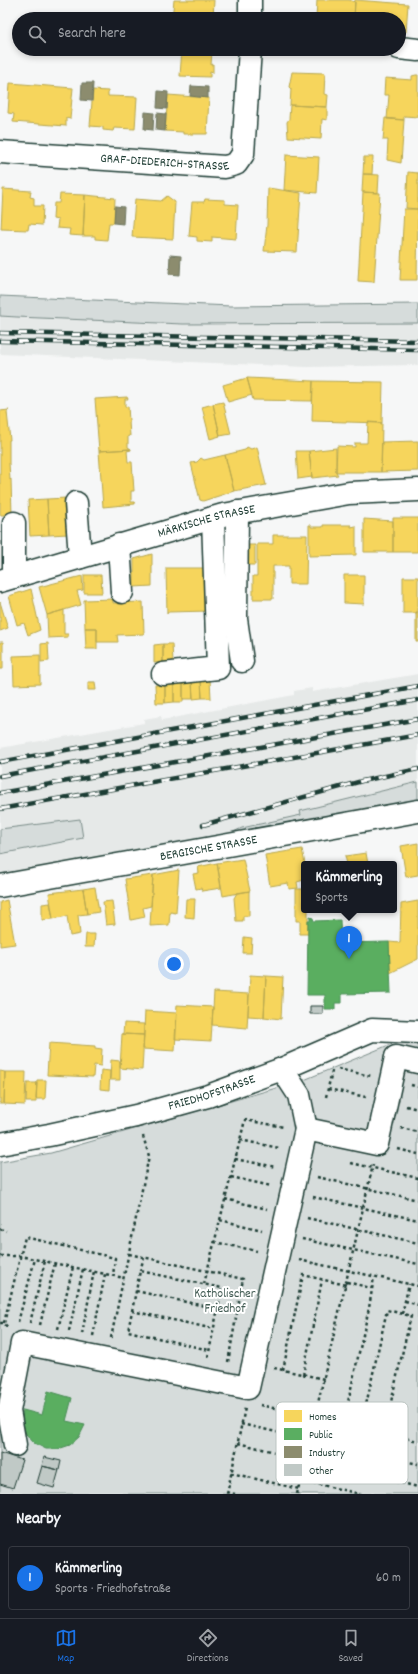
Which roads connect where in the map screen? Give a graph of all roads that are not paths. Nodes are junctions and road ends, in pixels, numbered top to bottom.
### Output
1 (250, 0) edge
2 (250, 12) edge
3 (406, 49) edge
4 (418, 50) edge
5 (250, 56) edge
6 (0, 152) edge
7 (418, 490) edge
8 (76, 503) dead end
9 (237, 512) junction
10 (213, 518) junction
11 (14, 523) dead end
12 (119, 546) junction
13 (80, 557) junction
14 (7, 579) edge
15 (122, 592) dead end
16 (242, 661) dead end
17 (163, 674) dead end
18 (418, 811) edge
19 (0, 886) edge
20 (418, 1032) edge
21 (418, 1062) edge
22 (282, 1069) junction
23 (306, 1130) junction
24 (0, 1144) edge
25 (15, 1445) dead end

1 - 2 street
3 - 4 street
5 - 6 street, GRAF-DIEDERICH-STRASSE
7 - 9 street, MÄRKISCHE STRASSE
8 - 13 street
9 - 10 street, MÄRKISCHE STRASSE
9 - 16 street
10 - 12 street, MÄRKISCHE STRASSE
10 - 17 street
11 - 14 street
12 - 13 street, MÄRKISCHE STRASSE
12 - 15 street
13 - 14 street, MÄRKISCHE STRASSE
18 - 19 street, BERGISCHE STRASSE
20 - 22 street, FRIEDHOFSTRASSE
21 - 23 street
22 - 23 street
22 - 24 street, FRIEDHOFSTRASSE
23 - 25 street

